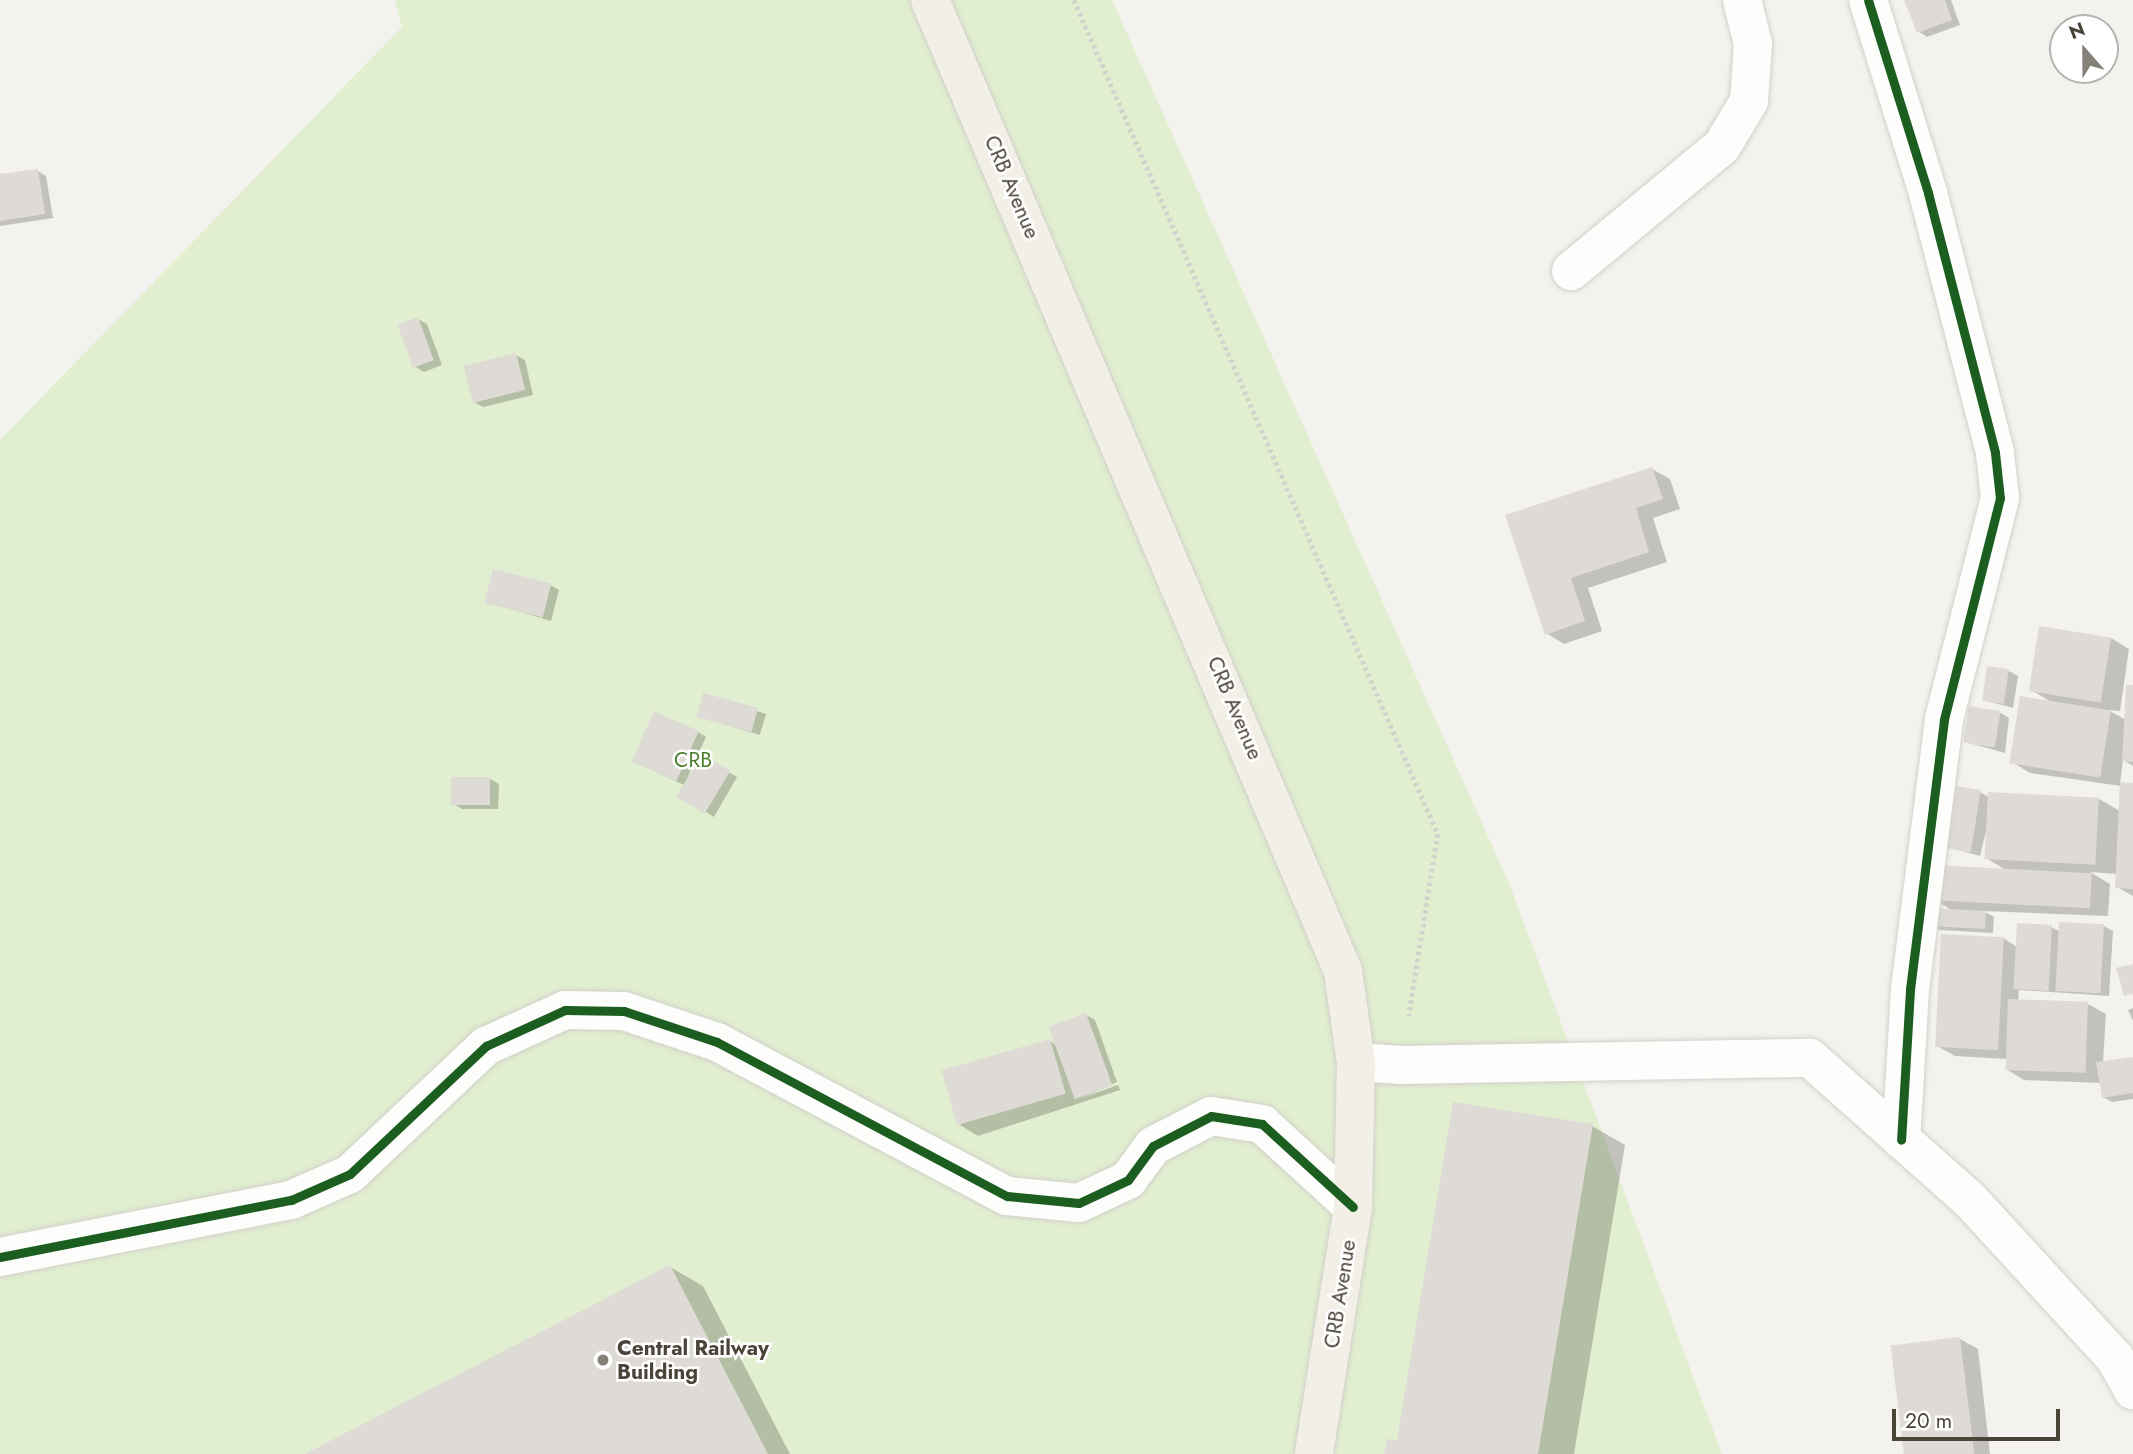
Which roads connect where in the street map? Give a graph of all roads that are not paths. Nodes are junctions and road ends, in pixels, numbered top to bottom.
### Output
1 (930, 0) edge
2 (1742, 0) edge
3 (1868, 0) edge
4 (1572, 271) dead end
5 (1356, 1062) junction
6 (1901, 1140) junction
7 (1353, 1207) junction
8 (0, 1257) edge
9 (2133, 1390) edge
10 (1314, 1454) edge

1 - 5 main road, CRB Avenue
2 - 4 street
3 - 6 street
5 - 6 street
5 - 7 main road, CRB Avenue
6 - 9 street
7 - 8 street
7 - 10 main road, CRB Avenue

